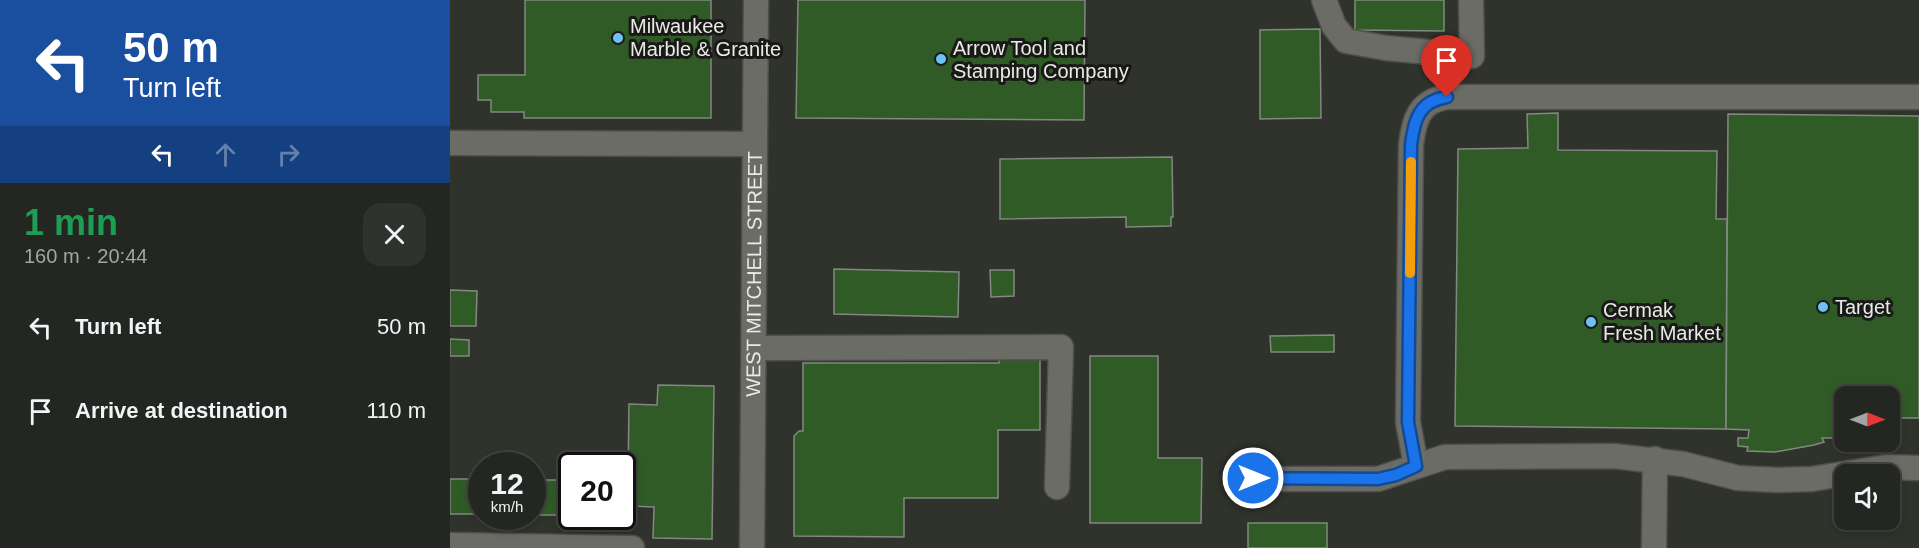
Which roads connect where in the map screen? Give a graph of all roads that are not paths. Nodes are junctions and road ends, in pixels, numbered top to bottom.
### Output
1 (756, 0) edge
2 (1324, 0) edge
3 (1471, 0) edge
4 (1919, 97) edge
5 (450, 143) edge
6 (755, 144) junction
7 (754, 348) junction
8 (1655, 459) junction
9 (1416, 466) junction
10 (1919, 468) edge
11 (1253, 478) dead end
12 (1057, 488) dead end
13 (450, 545) edge
14 (632, 548) edge
15 (752, 548) edge
16 (1654, 548) edge

1 - 6 street, WEST MITCHELL STREET
2 - 3 street
4 - 9 street
5 - 6 street
6 - 7 street, WEST MITCHELL STREET
7 - 12 street
7 - 15 street, WEST MITCHELL STREET
8 - 9 street
8 - 10 street
8 - 16 street
9 - 11 street
13 - 14 street

